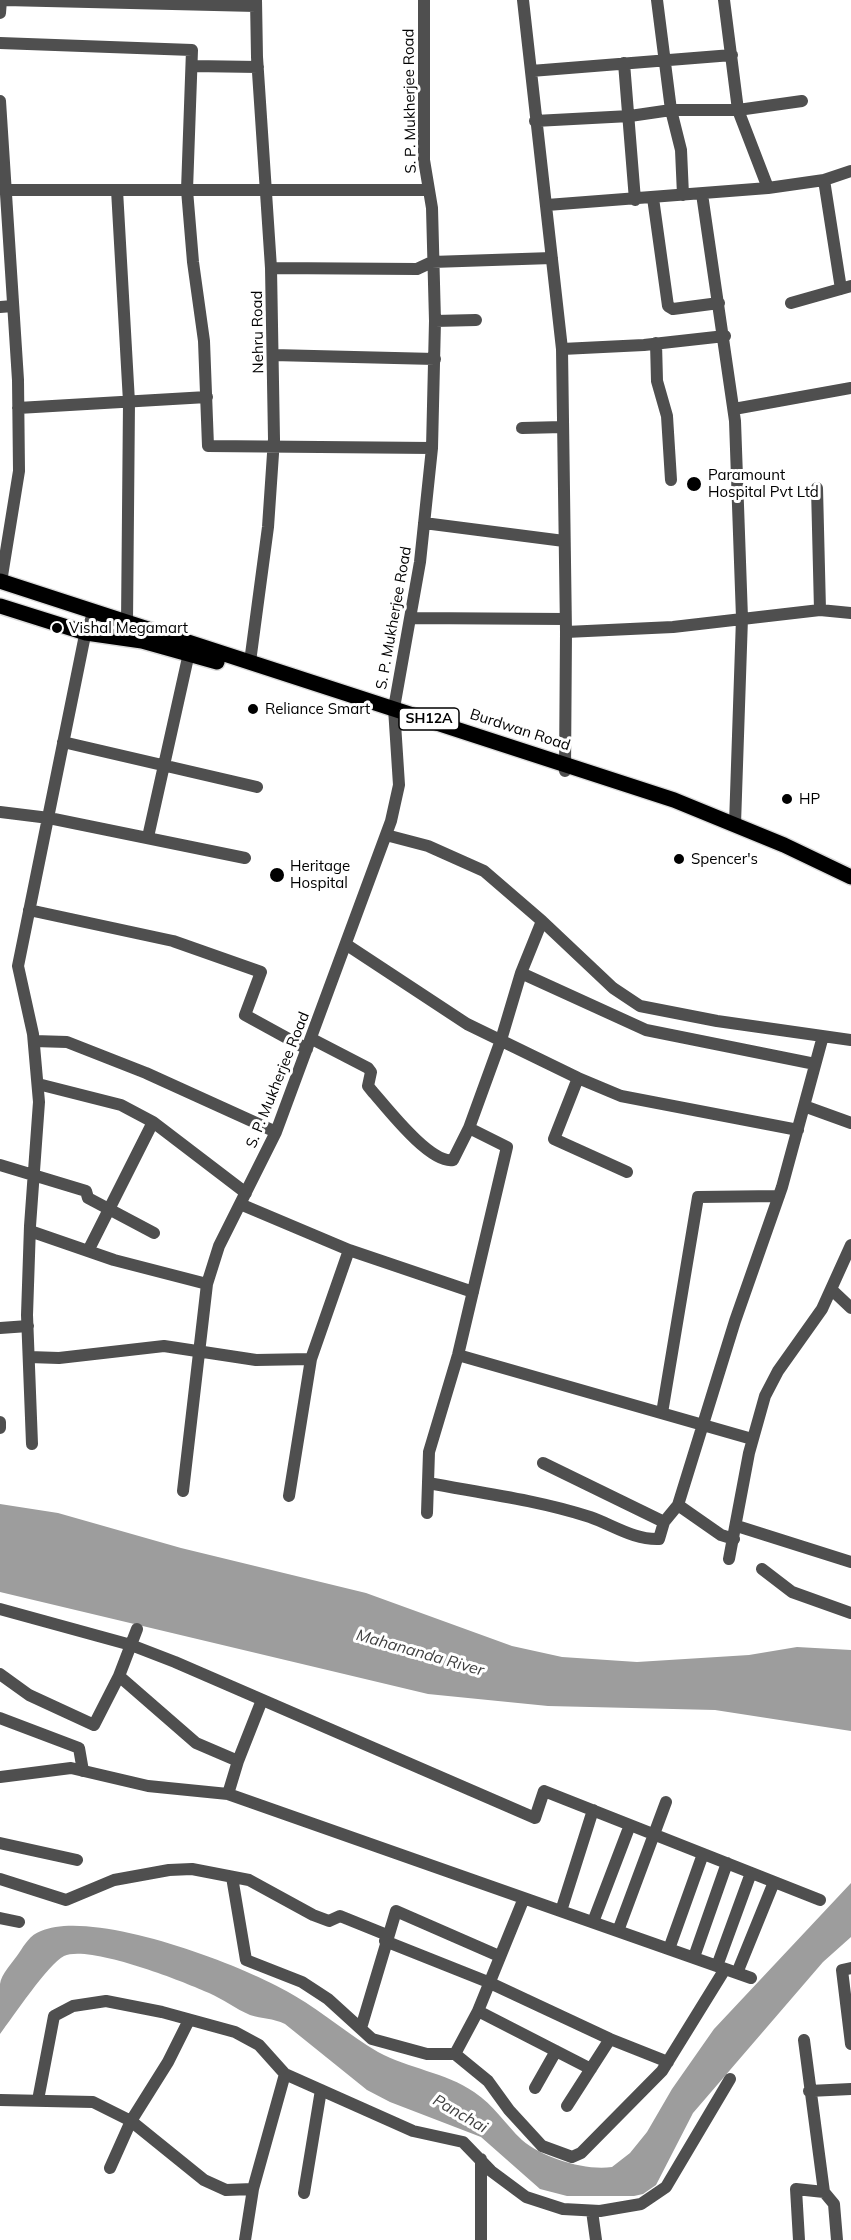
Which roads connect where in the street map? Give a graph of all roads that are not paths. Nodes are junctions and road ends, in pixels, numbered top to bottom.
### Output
1 (3, 0) edge
2 (424, 0) edge
3 (523, 0) edge
4 (657, 0) edge
5 (724, 0) edge
6 (256, 3) edge
7 (0, 13) edge
8 (0, 43) edge
9 (732, 55) junction
10 (665, 60) junction
11 (624, 63) junction
12 (192, 66) junction
13 (258, 67) junction
14 (531, 71) junction
15 (802, 100) dead end
16 (0, 101) edge
17 (671, 110) junction
18 (738, 110) junction
19 (630, 116) junction
20 (535, 121) junction
21 (1, 133) edge
22 (851, 171) edge
23 (824, 180) junction
24 (768, 188) junction
25 (5, 190) junction
26 (117, 190) junction
27 (187, 190) junction
28 (266, 190) junction
29 (428, 190) junction
30 (702, 194) junction
31 (683, 195) junction
32 (653, 198) junction
33 (635, 200) junction
34 (547, 205) junction
35 (4, 228) edge
36 (552, 258) junction
37 (432, 262) junction
38 (272, 268) junction
39 (846, 287) edge
40 (719, 303) junction
41 (791, 303) dead end
42 (13, 306) junction
43 (0, 307) edge
44 (476, 320) dead end
45 (435, 321) junction
46 (725, 336) junction
47 (656, 343) junction
48 (562, 349) junction
49 (273, 355) junction
50 (435, 359) junction
51 (851, 388) edge
52 (207, 397) junction
53 (129, 402) junction
54 (18, 408) junction
55 (734, 409) junction
56 (563, 427) junction
57 (522, 428) dead end
58 (272, 447) junction
59 (432, 448) junction
60 (671, 480) dead end
61 (817, 488) dead end
62 (424, 523) junction
63 (564, 541) junction
64 (0, 581) edge
65 (0, 606) edge
66 (820, 610) junction
67 (94, 611) junction
68 (851, 613) edge
69 (411, 618) junction
70 (742, 618) junction
71 (566, 619) junction
72 (127, 622) junction
73 (566, 632) junction
74 (86, 633) junction
75 (189, 653) junction
76 (250, 667) junction
77 (394, 713) junction
78 (63, 742) junction
79 (165, 765) junction
80 (565, 767) junction
81 (257, 787) dead end
82 (0, 812) edge
83 (49, 818) junction
84 (735, 824) junction
85 (386, 835) junction
86 (148, 837) junction
87 (245, 858) dead end
88 (851, 877) edge
89 (851, 887) edge
90 (29, 910) junction
91 (542, 921) junction
92 (347, 945) junction
93 (521, 973) junction
94 (823, 1036) junction
95 (501, 1040) junction
96 (851, 1040) edge
97 (34, 1041) junction
98 (309, 1044) junction
99 (815, 1064) junction
100 (578, 1078) junction
101 (38, 1084) junction
102 (804, 1106) junction
103 (153, 1122) junction
104 (851, 1123) edge
105 (469, 1128) junction
106 (798, 1130) junction
107 (276, 1132) junction
108 (0, 1165) edge
109 (627, 1172) dead end
110 (33, 1174) junction
111 (779, 1196) junction
112 (243, 1199) junction
113 (109, 1209) junction
114 (30, 1231) junction
115 (154, 1233) dead end
116 (851, 1245) edge
117 (349, 1250) junction
118 (88, 1251) junction
119 (845, 1272) edge
120 (207, 1284) junction
121 (832, 1290) junction
122 (473, 1292) junction
123 (851, 1308) edge
124 (28, 1326) junction
125 (0, 1328) edge
126 (198, 1352) junction
127 (458, 1355) junction
128 (29, 1357) junction
129 (311, 1359) junction
130 (662, 1413) junction
131 (0, 1422) edge
132 (703, 1425) junction
133 (0, 1428) edge
134 (752, 1439) junction
135 (32, 1444) dead end
136 (543, 1463) dead end
137 (428, 1483) junction
138 (183, 1491) dead end
139 (289, 1496) dead end
140 (678, 1505) junction
141 (427, 1513) dead end
142 (664, 1522) junction
143 (737, 1526) junction
144 (734, 1539) junction
145 (729, 1559) dead end
146 (851, 1562) edge
147 (762, 1569) dead end
148 (0, 1610) edge
149 (851, 1613) edge
150 (137, 1629) dead end
151 (131, 1646) junction
152 (0, 1674) edge
153 (119, 1676) junction
154 (262, 1700) junction
155 (0, 1718) edge
156 (238, 1761) junction
157 (83, 1772) junction
158 (0, 1777) edge
159 (228, 1794) junction
160 (666, 1802) dead end
161 (593, 1810) junction
162 (630, 1825) junction
163 (653, 1834) junction
164 (0, 1843) edge
165 (703, 1854) junction
166 (78, 1860) dead end
167 (727, 1863) junction
168 (752, 1873) junction
169 (232, 1877) junction
170 (0, 1879) edge
171 (774, 1881) junction
172 (524, 1898) junction
173 (820, 1900) dead end
174 (561, 1911) junction
175 (0, 1918) edge
176 (19, 1922) dead end
177 (593, 1922) junction
178 (618, 1931) junction
179 (386, 1938) junction
180 (669, 1949) junction
181 (499, 1956) junction
182 (694, 1958) junction
183 (851, 1968) edge
184 (727, 1969) junction
185 (751, 1977) dead end
186 (488, 1982) junction
187 (478, 2011) junction
188 (189, 2020) junction
189 (360, 2028) junction
190 (610, 2039) junction
191 (804, 2040) dead end
192 (851, 2044) edge
193 (556, 2051) junction
194 (455, 2055) junction
195 (668, 2062) junction
196 (591, 2069) junction
197 (285, 2074) junction
198 (730, 2079) dead end
199 (535, 2088) dead end
200 (851, 2089) edge
201 (321, 2090) junction
202 (809, 2091) junction
203 (0, 2100) edge
204 (38, 2100) junction
205 (567, 2106) dead end
206 (130, 2121) junction
207 (481, 2159) junction
208 (110, 2168) dead end
209 (253, 2189) junction
210 (824, 2192) junction
211 (304, 2193) dead end
212 (592, 2211) junction
213 (245, 2240) edge
214 (481, 2240) edge
215 (596, 2240) edge
216 (800, 2240) edge
217 (837, 2240) edge

1 - 6 street
1 - 7 street
2 - 29 street, S. P. Mukherjee Road
3 - 14 street
4 - 10 street
5 - 9 street
6 - 13 street, Nehru Road
8 - 12 street
9 - 10 street
9 - 18 street
10 - 11 street
10 - 17 street
11 - 14 street
11 - 19 street
12 - 13 street
12 - 27 street
13 - 28 street, Nehru Road
14 - 20 street
15 - 18 street
16 - 21 street
17 - 18 street
17 - 19 street
17 - 31 street
18 - 24 street
19 - 20 street
19 - 33 street
20 - 34 street
21 - 25 street
22 - 23 street
23 - 24 street
23 - 39 street
24 - 30 street
25 - 26 street
25 - 35 street
26 - 27 street
26 - 53 street
27 - 28 street
27 - 52 street
28 - 29 street
28 - 38 street, Nehru Road
29 - 37 street, S. P. Mukherjee Road
30 - 31 street
30 - 40 street
31 - 32 street
32 - 33 street
32 - 40 street
33 - 34 street
34 - 36 street
35 - 42 street
36 - 37 street
36 - 48 street
37 - 38 street
37 - 45 street, S. P. Mukherjee Road
38 - 49 street, Nehru Road
39 - 41 street
40 - 46 street
42 - 43 street
42 - 54 street
44 - 45 street
45 - 50 street, S. P. Mukherjee Road
46 - 47 street
46 - 55 street
47 - 48 street
47 - 60 street
48 - 56 street
49 - 50 street
49 - 58 street, Nehru Road
50 - 59 street, S. P. Mukherjee Road
51 - 55 street
52 - 53 street
52 - 58 street
53 - 54 street
53 - 72 street
54 - 64 street
55 - 70 street
56 - 57 street
56 - 63 street
58 - 59 street
58 - 76 street, Nehru Road
59 - 62 street, S. P. Mukherjee Road
61 - 66 street
62 - 63 street
62 - 69 street, S. P. Mukherjee Road
63 - 71 street
64 - 67 main road, Burdwan Road / SH12A
65 - 74 main road, Burdwan Road / SH12A
66 - 68 street
66 - 70 street
67 - 72 main road, Burdwan Road / SH12A
67 - 74 street
69 - 71 street
69 - 77 street, S. P. Mukherjee Road
70 - 73 street
70 - 84 street
71 - 73 street
72 - 76 main road, Burdwan Road / SH12A
73 - 80 street
74 - 75 main road, Burdwan Road / SH12A
74 - 78 street
75 - 76 main road, Burdwan Road / SH12A
75 - 79 street
76 - 77 main road, Burdwan Road / SH12A
77 - 80 main road, Burdwan Road / SH12A
77 - 85 street, S. P. Mukherjee Road
78 - 79 street
78 - 83 street
79 - 81 street
79 - 86 street
80 - 84 main road, Burdwan Road / SH12A
80 - 89 main road, Burdwan Road / SH12A
82 - 83 street
83 - 86 street
83 - 90 street
84 - 88 main road, Burdwan Road / SH12A
85 - 91 street
85 - 92 street, S. P. Mukherjee Road
86 - 87 street
90 - 97 street
90 - 98 street
91 - 93 street
91 - 94 street
92 - 95 street
92 - 98 street, S. P. Mukherjee Road
93 - 95 street
93 - 99 street
94 - 96 street
94 - 99 street
95 - 100 street
95 - 105 street
97 - 101 street
97 - 107 street
98 - 105 street
98 - 107 street, S. P. Mukherjee Road
99 - 102 street
100 - 106 street
100 - 109 street
101 - 103 street
101 - 110 street
102 - 104 street
102 - 106 street
103 - 112 street
103 - 113 street
105 - 122 street
106 - 111 street
107 - 112 street, S. P. Mukherjee Road
108 - 110 street
110 - 113 street
110 - 114 street
111 - 130 street
111 - 132 street
112 - 117 street
112 - 120 street, S. P. Mukherjee Road
113 - 115 street
113 - 118 street
114 - 118 street
114 - 124 street
116 - 119 street
117 - 122 street
117 - 129 street
118 - 120 street
119 - 121 street
120 - 126 street, S. P. Mukherjee Road
121 - 123 street
121 - 134 street
122 - 127 street
124 - 125 street
124 - 128 street
126 - 128 street
126 - 129 street
126 - 138 street, S. P. Mukherjee Road
127 - 130 street
127 - 137 street
128 - 135 street
129 - 139 street
130 - 132 street
131 - 133 street
132 - 134 street
132 - 140 street
134 - 143 street
136 - 142 street
137 - 141 street
137 - 142 street
140 - 142 street
140 - 144 street
143 - 144 street
143 - 146 street
144 - 145 street
147 - 149 street
148 - 151 street
150 - 151 street
151 - 153 street
151 - 154 street
152 - 153 street
153 - 156 street
154 - 156 street
154 - 161 street
155 - 157 street
156 - 159 street
157 - 158 street
157 - 159 street
159 - 172 street
160 - 163 street
161 - 162 street
161 - 174 street
162 - 163 street
162 - 177 street
163 - 165 street
163 - 178 street
164 - 166 street
165 - 167 street
165 - 180 street
167 - 168 street
167 - 182 street
168 - 171 street
168 - 184 street
169 - 170 street
169 - 179 street
169 - 189 street
171 - 173 street
171 - 184 street
172 - 174 street
172 - 181 street
174 - 177 street
175 - 176 street
177 - 178 street
178 - 180 street
179 - 181 street
179 - 186 street
179 - 189 street
180 - 182 street
181 - 186 street
182 - 184 street
183 - 192 street
184 - 185 street
184 - 195 street
186 - 187 street
186 - 190 street
187 - 193 street
187 - 194 street
188 - 197 street
188 - 204 street
188 - 206 street
189 - 194 street
190 - 195 street
190 - 196 street
191 - 202 street
193 - 196 street
193 - 199 street
194 - 195 street
196 - 205 street
197 - 201 street
197 - 209 street
198 - 212 street
200 - 202 street
201 - 207 street
201 - 211 street
202 - 210 street
203 - 204 street
204 - 206 street
206 - 208 street
206 - 209 street
207 - 212 street
207 - 214 street
209 - 213 street
210 - 216 street
210 - 217 street
212 - 215 street

